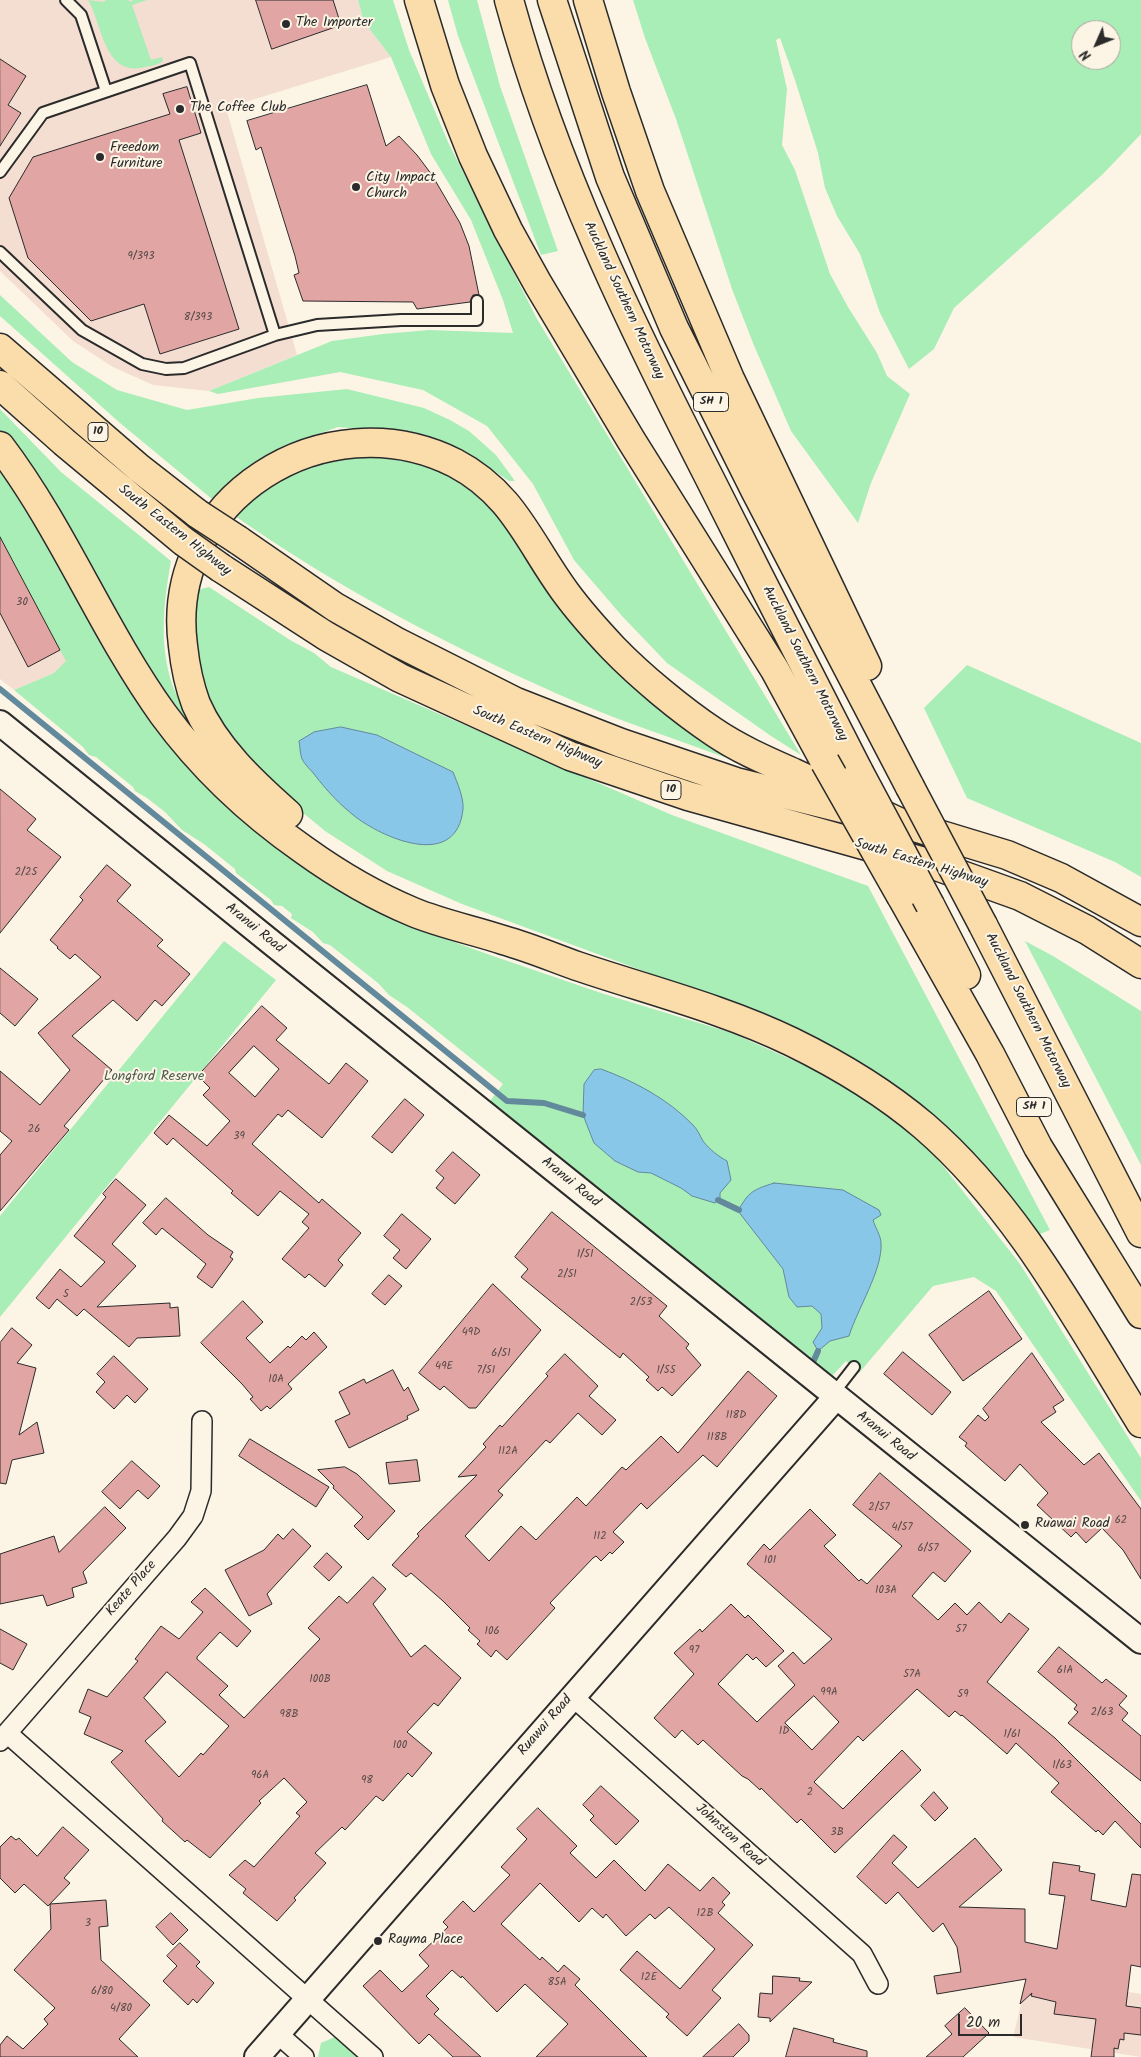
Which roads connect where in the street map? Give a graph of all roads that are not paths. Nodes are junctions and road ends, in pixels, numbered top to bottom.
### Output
1 (66, 0) edge
2 (418, 0) edge
3 (509, 0) edge
4 (552, 0) edge
5 (588, 0) edge
6 (106, 92) junction
7 (0, 172) edge
8 (0, 252) edge
9 (477, 301) dead end
10 (275, 335) junction
11 (0, 348) edge
12 (0, 385) edge
13 (0, 446) edge
14 (0, 723) edge
15 (910, 787) junction
16 (903, 824) junction
17 (1141, 922) edge
18 (506, 941) junction
19 (1141, 964) edge
20 (1141, 1233) edge
21 (1141, 1308) edge
22 (1141, 1314) edge
23 (854, 1367) dead end
24 (834, 1396) junction
25 (202, 1421) dead end
26 (1141, 1423) edge
27 (1141, 1641) edge
28 (572, 1696) junction
29 (3, 1737) edge
30 (878, 1984) dead end
31 (308, 1999) junction
32 (278, 2034) junction
33 (257, 2057) edge
34 (304, 2057) edge
35 (373, 2057) edge

1 - 6 lane
2 - 22 main road, bridge
3 - 21 main road, Auckland Southern Motorway / SH 1, bridge
4 - 15 main road, Auckland Southern Motorway / SH 1
5 - 15 main road
6 - 7 lane
6 - 10 lane
8 - 10 lane
9 - 10 lane
11 - 16 main road, South Eastern Highway / 10, bridge
12 - 19 main road, South Eastern Highway / 10, bridge
13 - 18 main road
14 - 24 street, Aranui Road
15 - 20 main road, Auckland Southern Motorway / SH 1, bridge
16 - 17 main road, South Eastern Highway / 10
16 - 18 main road
18 - 26 main road
23 - 24 lane
24 - 27 street, Aranui Road
24 - 28 street, Ruawai Road
25 - 29 street, Keate Place
28 - 30 street, Johnston Road
28 - 31 street, Ruawai Road
29 - 31 street
31 - 32 street, Ruawai Road
31 - 35 street
32 - 33 street, Ruawai Road
32 - 34 street

